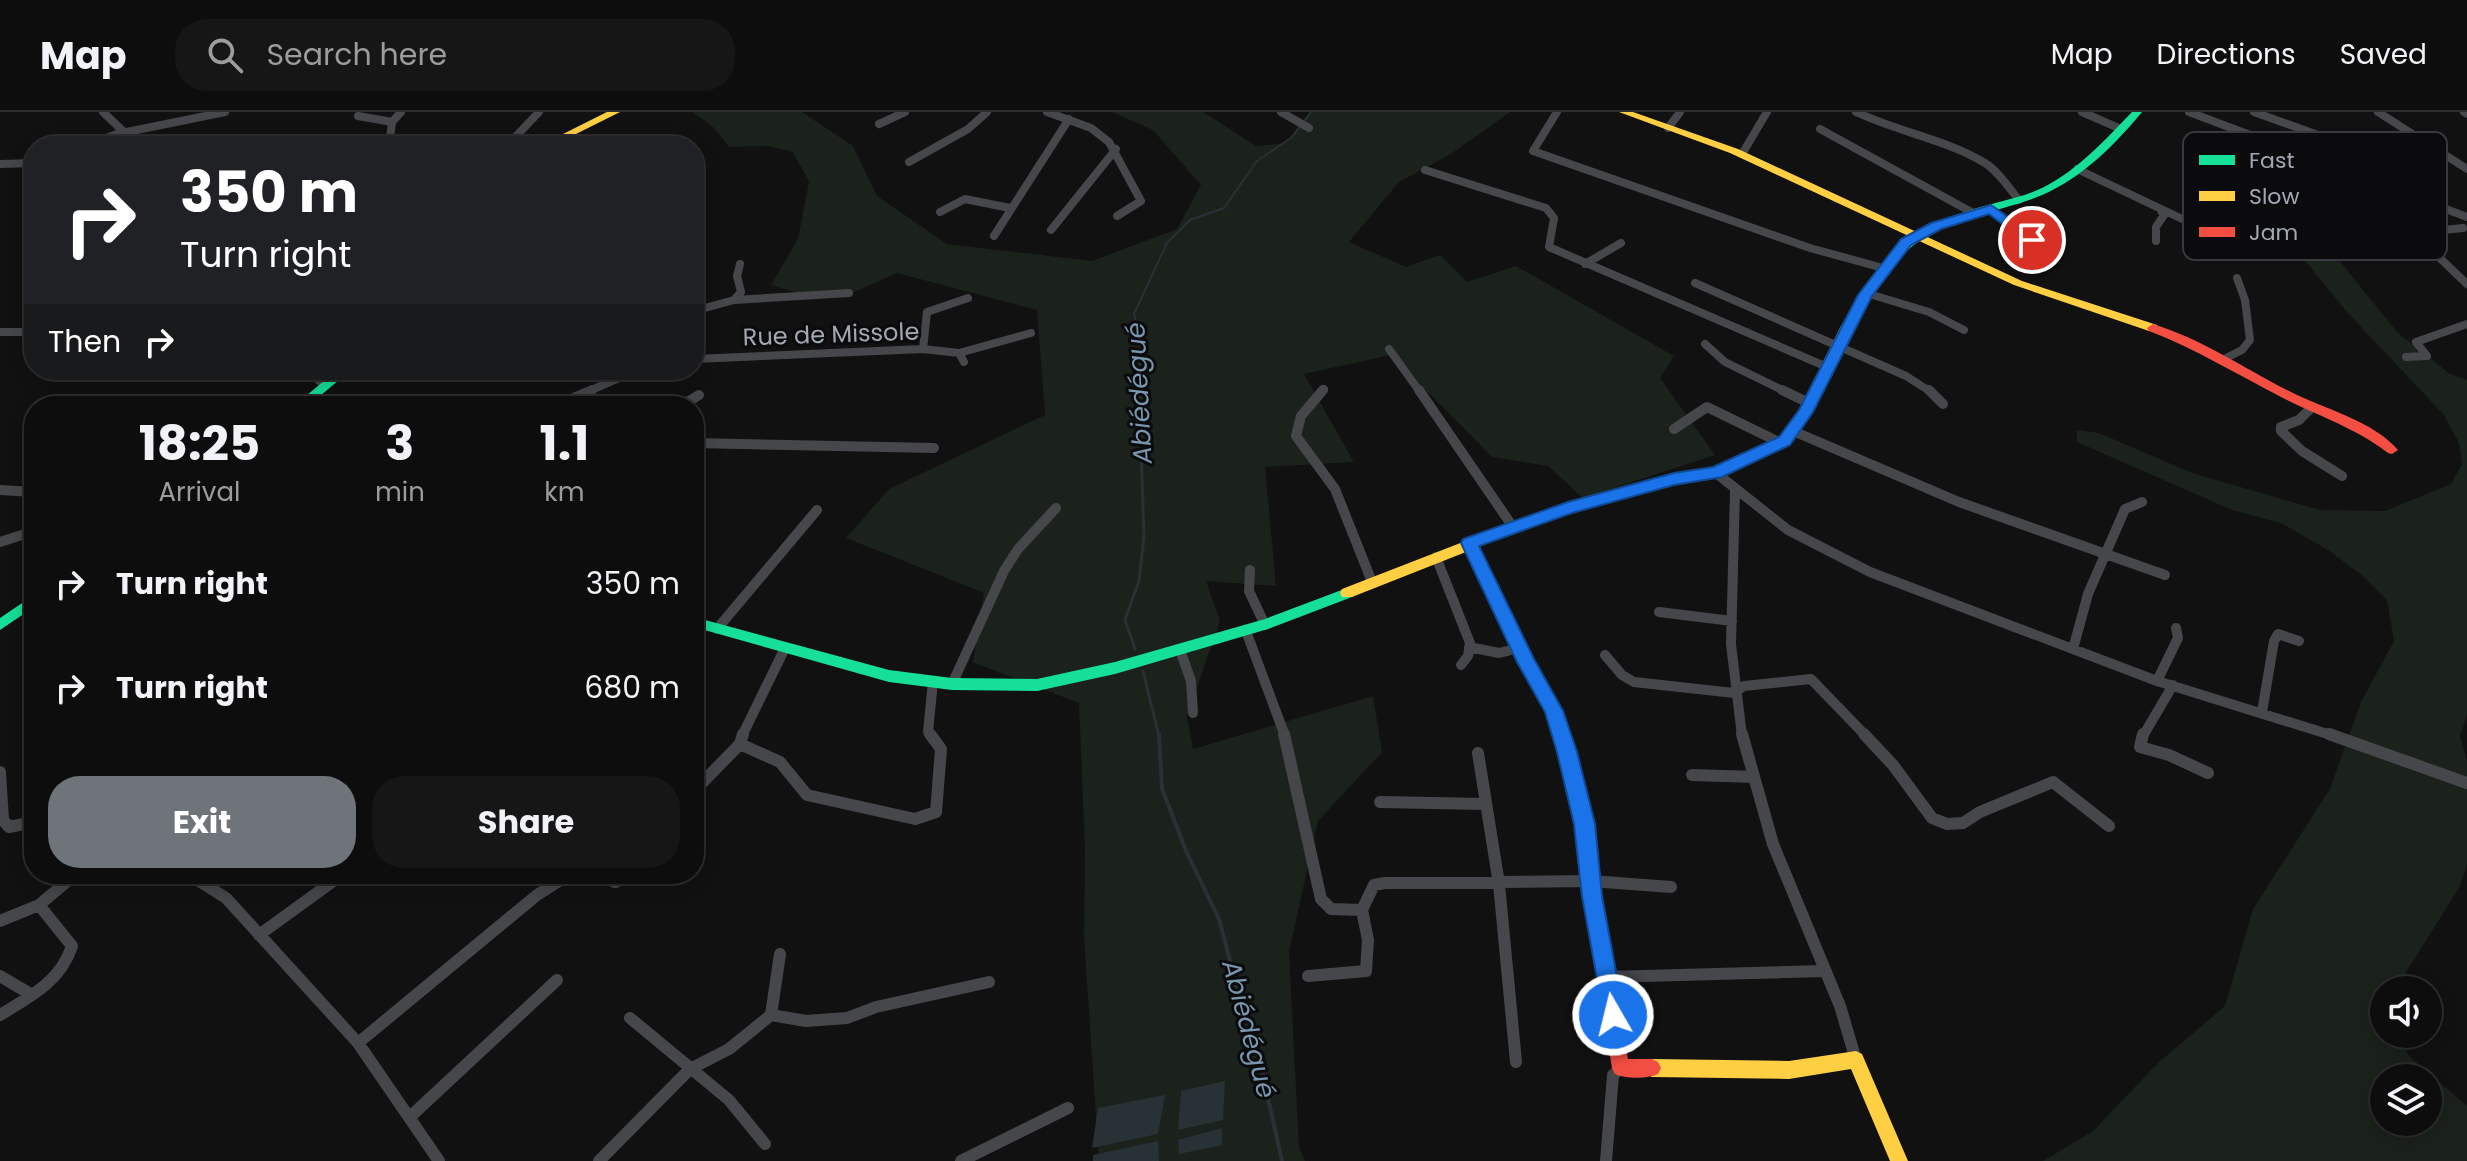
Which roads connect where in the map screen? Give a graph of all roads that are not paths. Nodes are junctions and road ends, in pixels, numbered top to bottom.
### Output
1 (103, 112) edge
2 (225, 112) edge
3 (401, 112) edge
4 (539, 112) edge
5 (615, 112) edge
6 (905, 112) edge
7 (987, 112) edge
8 (1047, 112) edge
9 (1281, 112) edge
10 (1557, 112) edge
11 (1624, 112) edge
12 (1680, 112) edge
13 (1767, 112) edge
14 (1856, 112) edge
15 (2082, 112) edge
16 (2137, 112) edge
17 (2189, 112) edge
18 (2254, 112) edge
19 (2378, 112) edge
20 (358, 116) dead end
21 (1069, 119) junction
22 (392, 122) junction
23 (879, 124) dead end
24 (1309, 128) dead end
25 (1668, 128) junction
26 (1820, 129) dead end
27 (2121, 129) junction
28 (2241, 132) edge
29 (2309, 132) edge
30 (2409, 132) edge
31 (125, 133) junction
32 (116, 136) edge
33 (390, 136) edge
34 (516, 136) edge
35 (565, 136) edge
36 (1116, 149) junction
37 (1742, 154) junction
38 (2447, 156) edge
39 (909, 162) dead end
40 (24, 163) edge
41 (0, 164) edge
42 (2077, 169) junction
43 (2467, 169) edge
44 (1425, 170) dead end
45 (2019, 200) junction
46 (1010, 208) junction
47 (1991, 209) junction
48 (2161, 211) junction
49 (940, 212) dead end
50 (1975, 214) junction
51 (2447, 214) edge
52 (1117, 216) dead end
53 (2183, 221) edge
54 (2466, 222) edge
55 (1051, 230) dead end
56 (994, 236) dead end
57 (1913, 237) junction
58 (2032, 240) dead end
59 (2156, 241) dead end
60 (1621, 243) dead end
61 (2442, 260) edge
62 (740, 264) dead end
63 (1585, 264) junction
64 (1883, 268) junction
65 (2237, 278) dead end
66 (1695, 283) dead end
67 (2467, 284) edge
68 (849, 293) dead end
69 (1866, 293) junction
70 (968, 298) dead end
71 (734, 300) junction
72 (704, 308) edge
73 (2467, 324) edge
74 (1964, 330) dead end
75 (0, 332) edge
76 (24, 332) edge
77 (1031, 333) dead end
78 (1705, 344) dead end
79 (1838, 348) junction
80 (923, 349) junction
81 (1389, 349) dead end
82 (2406, 357) dead end
83 (2226, 358) junction
84 (704, 359) edge
85 (1827, 367) junction
86 (318, 380) edge
87 (332, 380) edge
88 (614, 380) edge
89 (325, 386) junction
90 (1324, 389) dead end
91 (312, 396) edge
92 (578, 396) edge
93 (1809, 403) junction
94 (1943, 404) dead end
95 (2312, 407) junction
96 (1674, 429) dead end
97 (1793, 431) junction
98 (704, 443) edge
99 (1781, 443) junction
100 (934, 448) dead end
101 (2392, 450) dead end
102 (1716, 473) junction
103 (2342, 476) dead end
104 (0, 490) edge
105 (24, 491) edge
106 (1735, 491) junction
107 (2142, 502) dead end
108 (1056, 508) dead end
109 (817, 510) dead end
110 (1513, 527) junction
111 (24, 534) edge
112 (0, 542) edge
113 (1469, 543) junction
114 (2106, 554) junction
115 (1436, 557) junction
116 (1250, 570) dead end
117 (2165, 575) dead end
118 (1372, 582) junction
119 (24, 607) edge
120 (1659, 612) dead end
121 (1732, 621) junction
122 (0, 625) edge
123 (704, 625) edge
124 (1265, 625) junction
125 (2176, 628) dead end
126 (717, 629) junction
127 (1246, 631) junction
128 (2299, 641) dead end
129 (1469, 647) junction
130 (785, 648) junction
131 (1519, 648) junction
132 (2073, 649) junction
133 (1180, 650) junction
134 (1605, 655) dead end
135 (1461, 665) dead end
136 (933, 681) junction
137 (2157, 681) junction
138 (952, 684) junction
139 (2173, 685) junction
140 (1734, 693) junction
141 (2262, 712) junction
142 (1193, 713) dead end
143 (740, 744) junction
144 (1478, 753) dead end
145 (0, 772) edge
146 (2208, 773) dead end
147 (1692, 775) dead end
148 (1754, 777) junction
149 (704, 781) edge
150 (2467, 783) edge
151 (1380, 802) dead end
152 (1485, 804) junction
153 (24, 824) edge
154 (2109, 826) dead end
155 (1591, 881) junction
156 (64, 884) edge
157 (204, 884) edge
158 (329, 884) edge
159 (554, 884) edge
160 (1499, 884) junction
161 (1671, 887) dead end
162 (39, 905) junction
163 (1362, 910) junction
164 (0, 921) edge
165 (259, 935) junction
166 (780, 954) dead end
167 (1823, 971) junction
168 (0, 976) edge
169 (1308, 976) dead end
170 (1607, 977) junction
171 (557, 980) dead end
172 (989, 982) dead end
173 (32, 995) junction
174 (0, 1015) edge
175 (771, 1015) junction
176 (630, 1018) dead end
177 (358, 1043) junction
178 (1856, 1060) junction
179 (1516, 1062) dead end
180 (1621, 1068) junction
181 (690, 1069) junction
182 (1068, 1108) dead end
183 (411, 1116) junction
184 (765, 1144) dead end
185 (439, 1161) edge
186 (599, 1161) edge
187 (961, 1161) edge
188 (1606, 1161) edge
189 (1899, 1161) edge

1 - 31 street
2 - 31 street
3 - 22 street
4 - 34 street
5 - 35 main road
6 - 23 street
7 - 39 street
8 - 21 street
9 - 24 street
10 - 64 street
11 - 25 main road
12 - 25 street
13 - 37 street
14 - 45 street
15 - 27 street
16 - 27 main road
17 - 28 street
18 - 29 street
19 - 30 street
20 - 22 street
21 - 36 street
21 - 46 street
22 - 33 street
25 - 37 main road
26 - 50 street
27 - 42 main road
31 - 32 street
36 - 52 street
36 - 55 street
37 - 57 main road
38 - 43 street
40 - 41 street
42 - 45 main road
42 - 48 street
44 - 63 street
45 - 47 main road
46 - 49 street
46 - 56 street
47 - 50 main road
47 - 58 street
48 - 53 street
48 - 59 street
50 - 57 main road
51 - 54 street
57 - 64 main road
57 - 83 main road
60 - 63 street
61 - 67 street
62 - 71 street
63 - 85 street
64 - 69 main road
65 - 83 street
66 - 79 street
68 - 71 street
69 - 74 street
69 - 79 main road
70 - 80 street
71 - 72 street
73 - 82 street
75 - 76 street
77 - 80 street, Rue de Missole
78 - 93 street
79 - 85 main road
79 - 94 street
80 - 84 street, Rue de Missole
81 - 110 street
83 - 95 main road
85 - 93 main road
86 - 89 street
87 - 89 main road
88 - 92 street
89 - 91 main road
90 - 118 street
93 - 97 main road
95 - 101 main road
95 - 103 street
96 - 99 street
97 - 99 main road
97 - 114 street
98 - 100 street
99 - 102 main road
102 - 106 street
102 - 110 main road
104 - 105 street
106 - 121 street
106 - 132 street
107 - 114 street
108 - 138 street
109 - 126 street
110 - 113 main road
111 - 112 street
113 - 115 main road
113 - 131 main road
114 - 117 street
114 - 132 street
115 - 118 main road
115 - 129 street
116 - 124 street
118 - 124 main road
119 - 122 main road
120 - 121 street
121 - 140 street
123 - 126 main road
124 - 127 main road
125 - 137 street
126 - 130 main road
127 - 133 main road
127 - 163 street
128 - 141 street
129 - 131 street
129 - 135 street
130 - 136 main road
130 - 143 street
131 - 155 main road
132 - 137 street
133 - 138 main road
133 - 142 street
134 - 140 street
136 - 138 main road
136 - 143 street
137 - 139 street
139 - 141 street
139 - 146 street
140 - 148 street
140 - 154 street
141 - 150 street
143 - 149 street
144 - 152 street
145 - 153 street
147 - 148 street
148 - 167 street
151 - 152 street
152 - 160 street
155 - 160 street
155 - 161 street
155 - 170 main road
156 - 162 street
157 - 165 street
158 - 165 street
159 - 177 street
160 - 163 street
160 - 179 street
162 - 164 street
162 - 173 street
163 - 169 street
165 - 177 street
166 - 175 street
167 - 170 street
167 - 178 street
168 - 173 street
170 - 180 main road
171 - 183 street
172 - 175 street
173 - 174 street
175 - 181 street
176 - 181 street
177 - 183 street
178 - 180 main road
178 - 189 main road
180 - 188 street
181 - 184 street
181 - 186 street
182 - 187 street
183 - 185 street

